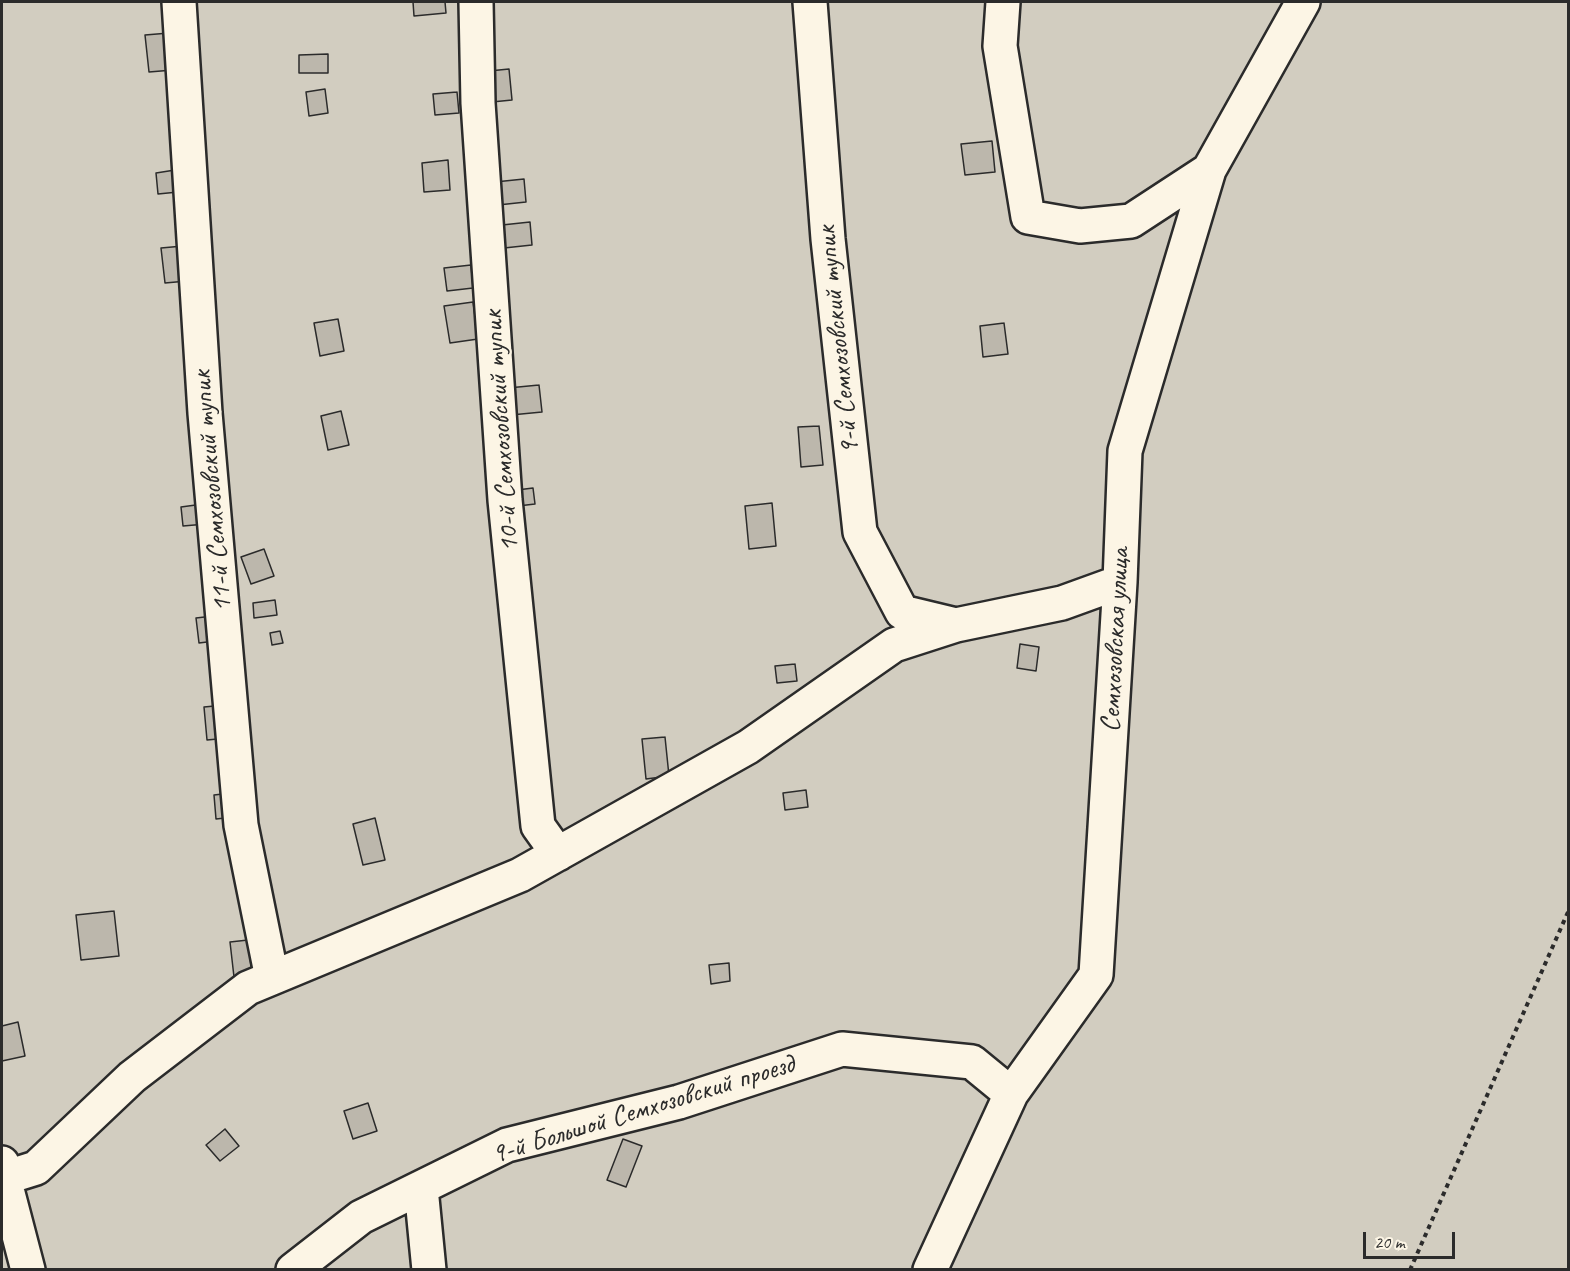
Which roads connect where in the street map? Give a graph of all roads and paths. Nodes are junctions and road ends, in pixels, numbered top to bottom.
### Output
1 (179, 2) edge
2 (476, 2) edge
3 (810, 2) edge
4 (1004, 2) edge
5 (1303, 2) edge
6 (1209, 170) junction
7 (1120, 582) junction
8 (956, 626) junction
9 (558, 854) junction
10 (1569, 912) edge
11 (272, 978) junction
12 (1011, 1094) junction
13 (3, 1170) edge
14 (421, 1188) junction
15 (28, 1269) edge
16 (292, 1269) edge
17 (429, 1269) edge
18 (930, 1269) edge
19 (1410, 1269) edge

1 - 11 street, 11-й Семхозовский тупик
2 - 9 street, 10-й Семхозовский тупик
3 - 8 street, 9-й Семхозовский тупик
4 - 6 street
5 - 6 street, Семхозовская улица
6 - 7 street, Семхозовская улица
7 - 8 street
7 - 12 street, Семхозовская улица
8 - 9 street
9 - 11 street
10 - 19 path
11 - 13 street
12 - 14 street, 9-й Большой Семхозовский проезд
12 - 18 street, Семхозовская улица
13 - 15 street
14 - 16 street, 9-й Большой Семхозовский проезд
14 - 17 street

